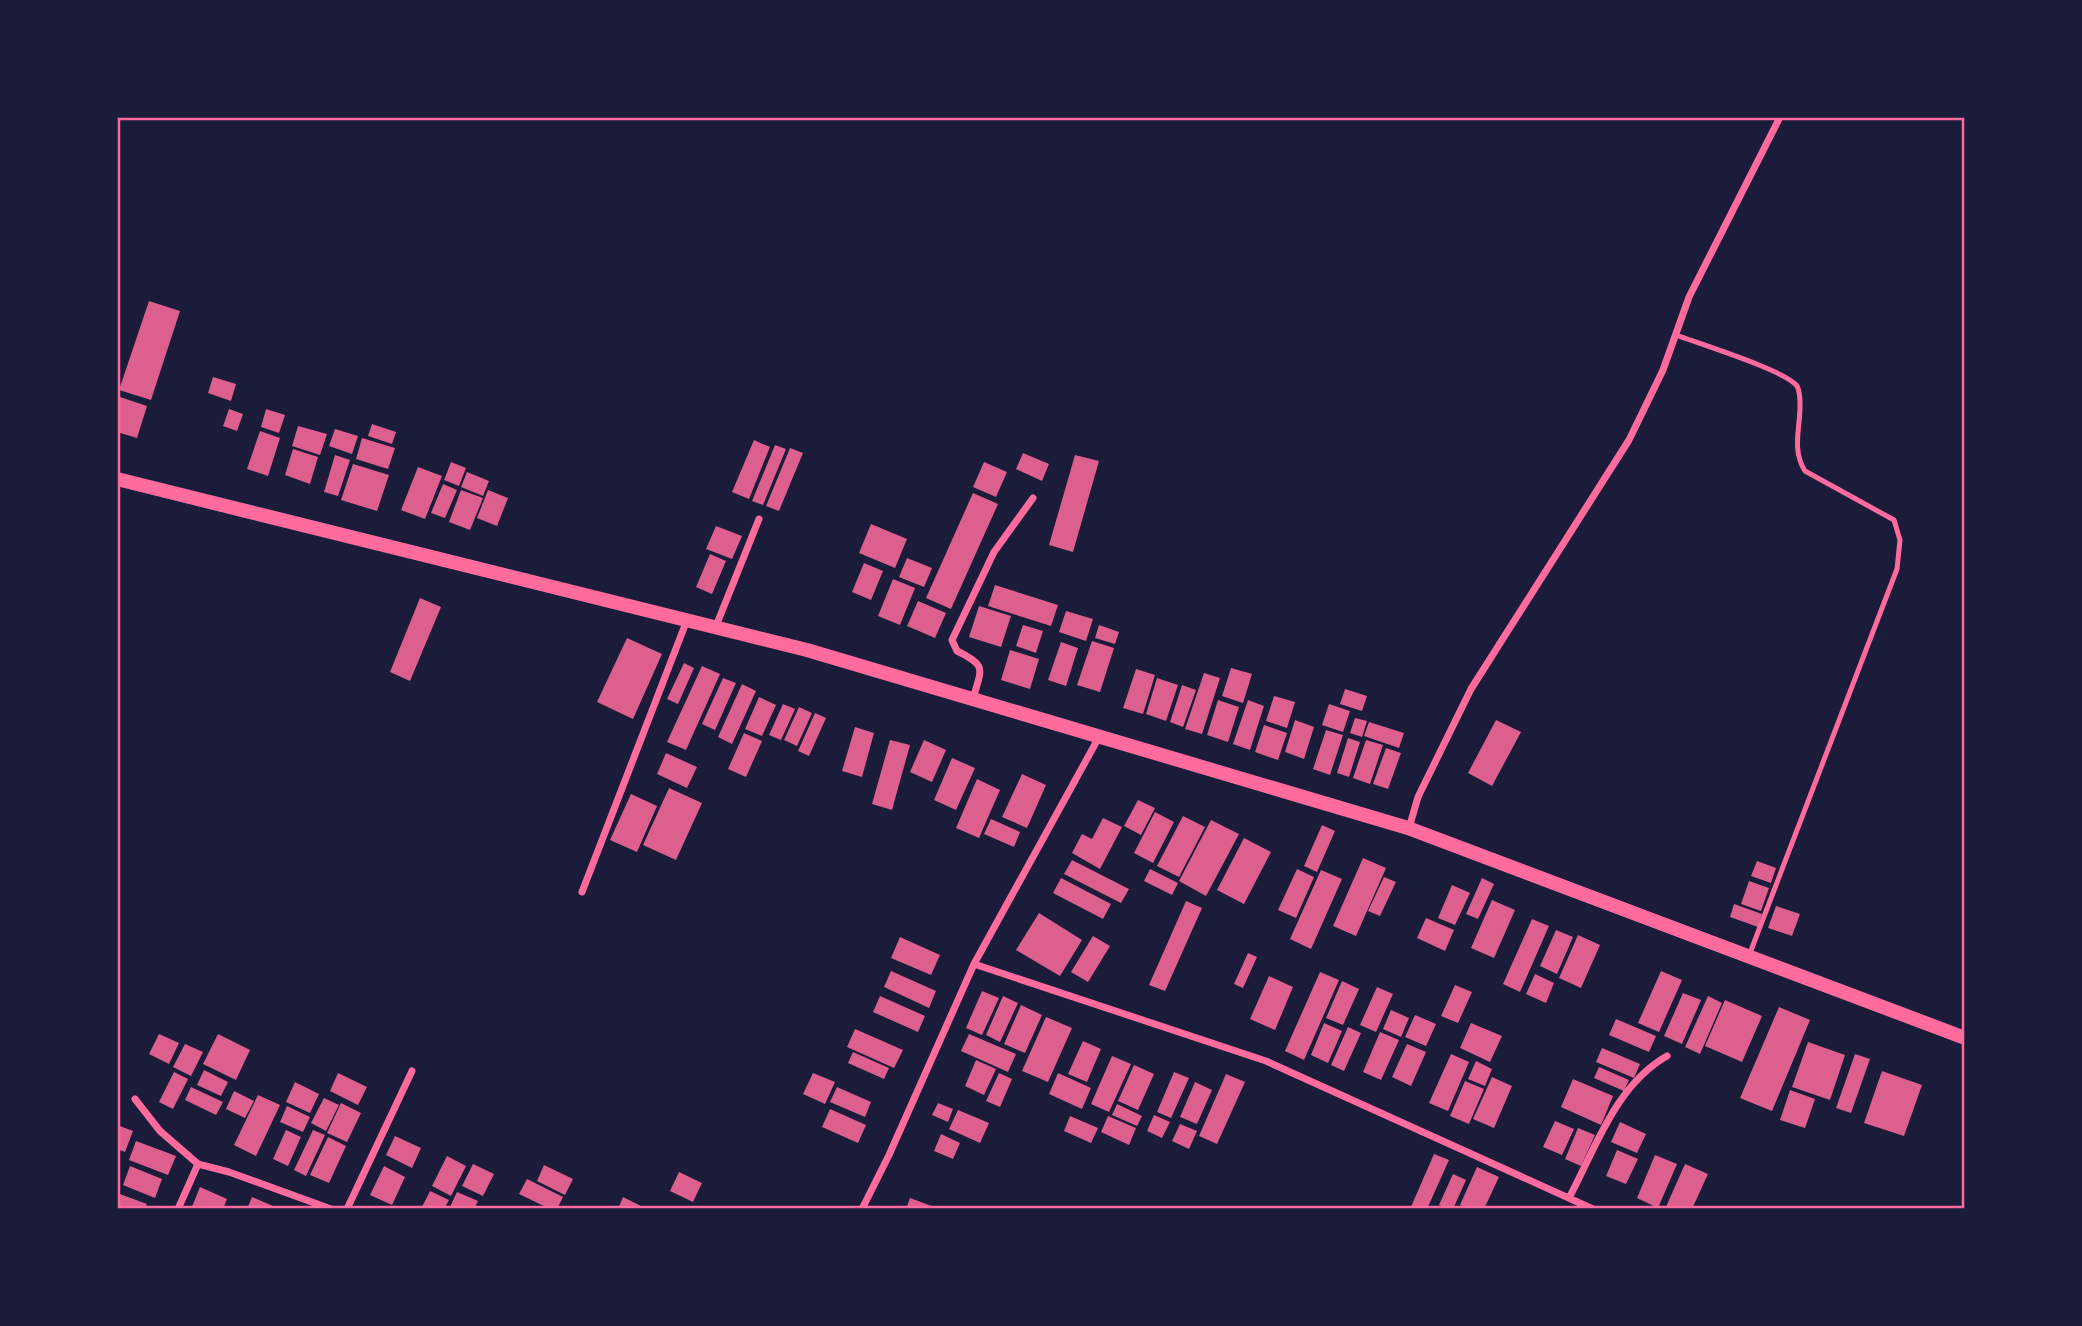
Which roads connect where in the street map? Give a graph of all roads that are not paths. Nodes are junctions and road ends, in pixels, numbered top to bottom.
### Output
1 (1780, 117) edge
2 (1676, 335) junction
3 (117, 479) edge
4 (1033, 498) dead end
5 (759, 519) dead end
6 (687, 619) junction
7 (716, 626) junction
8 (972, 699) junction
9 (1099, 737) junction
10 (1409, 828) junction
11 (582, 892) dead end
12 (1749, 956) junction
13 (974, 964) junction
14 (1965, 1038) edge
15 (1667, 1056) dead end
16 (412, 1071) dead end
17 (135, 1099) dead end
18 (198, 1164) junction
19 (1569, 1198) junction
20 (178, 1209) edge
21 (331, 1209) edge
22 (347, 1209) edge
23 (862, 1209) edge
24 (1593, 1209) edge

1 - 2 street
2 - 10 street
2 - 12 lane
3 - 6 main road
4 - 8 street
5 - 7 street
6 - 7 main road
6 - 11 street
7 - 8 main road
8 - 9 main road
9 - 10 main road
9 - 13 street
10 - 12 main road
12 - 14 main road
13 - 19 street
13 - 23 street
15 - 19 street
16 - 22 street
17 - 18 street
18 - 20 street
18 - 21 street
19 - 24 street

